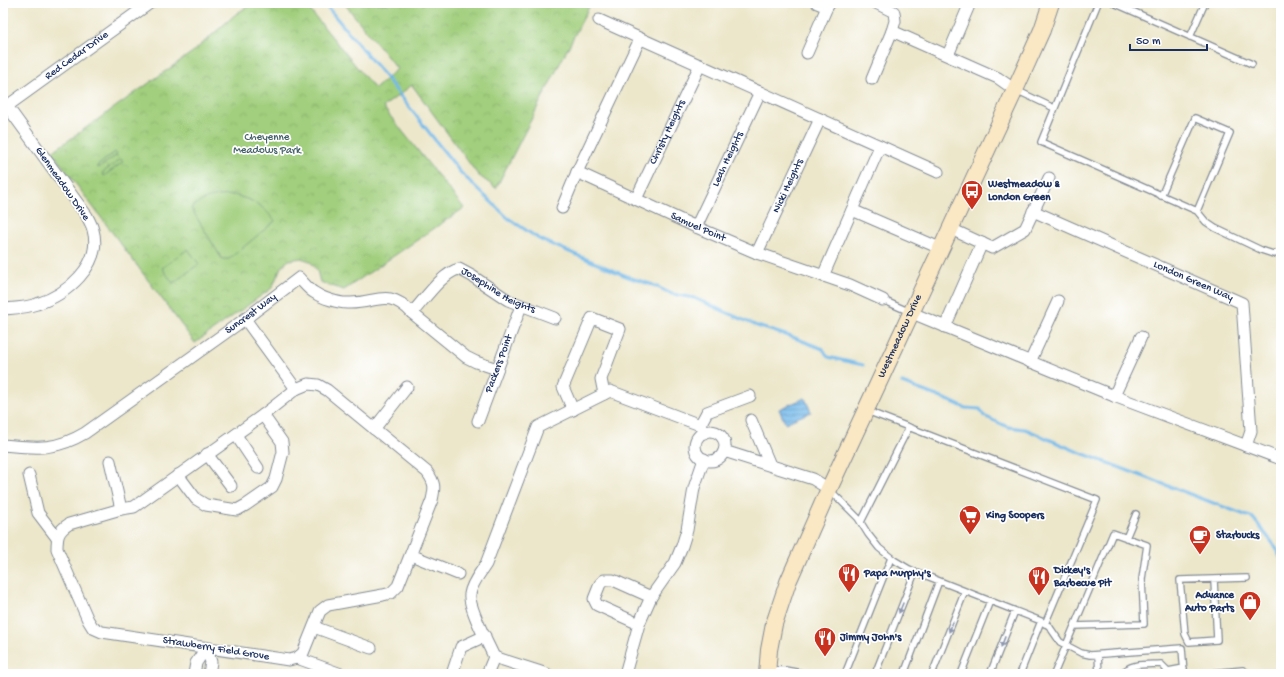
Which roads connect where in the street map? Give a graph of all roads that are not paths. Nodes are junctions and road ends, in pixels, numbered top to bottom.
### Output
1 (150, 3) edge
2 (876, 3) edge
3 (970, 3) edge
4 (1051, 3) edge
5 (1098, 3) edge
6 (1114, 3) edge
7 (1205, 3) edge
8 (825, 4) edge
9 (599, 20) dead end
10 (892, 31) junction
11 (1190, 37) junction
12 (640, 39) junction
13 (807, 53) dead end
14 (948, 55) junction
15 (1252, 64) dead end
16 (700, 65) junction
17 (872, 79) dead end
18 (1015, 90) junction
19 (760, 92) junction
20 (5, 107) edge
21 (1054, 108) junction
22 (820, 119) junction
23 (880, 146) junction
24 (577, 172) junction
25 (938, 172) dead end
26 (1049, 178) dead end
27 (1161, 196) junction
28 (636, 199) junction
29 (562, 208) dead end
30 (852, 210) junction
31 (1196, 211) junction
32 (1033, 212) junction
33 (696, 226) junction
34 (951, 229) junction
35 (982, 243) junction
36 (942, 249) junction
37 (757, 253) junction
38 (1281, 253) edge
39 (823, 276) junction
40 (883, 300) joint
41 (1058, 301) dead end
42 (521, 306) junction
43 (3, 309) edge
44 (412, 313) junction
45 (912, 313) junction
46 (554, 318) dead end
47 (245, 319) junction
48 (945, 327) junction
49 (1141, 337) dead end
50 (1030, 362) junction
51 (497, 369) junction
52 (407, 387) dead end
53 (296, 389) junction
54 (604, 394) junction
55 (750, 396) dead end
56 (1114, 396) junction
57 (573, 410) junction
58 (866, 410) junction
59 (263, 415) junction
60 (751, 420) dead end
61 (478, 421) dead end
62 (909, 427) junction
63 (374, 429) junction
64 (702, 429) junction
65 (236, 435) junction
66 (3, 445) edge
67 (1246, 446) junction
68 (724, 451) junction
69 (208, 454) junction
70 (1281, 459) edge
71 (704, 460) junction
72 (110, 461) dead end
73 (770, 464) junction
74 (258, 468) dead end
75 (29, 475) dead end
76 (178, 476) junction
77 (231, 486) dead end
78 (829, 489) junction
79 (121, 509) junction
80 (1136, 514) dead end
81 (861, 522) junction
82 (57, 538) junction
83 (1126, 538) junction
84 (411, 555) junction
85 (892, 558) junction
86 (915, 572) junction
87 (458, 574) dead end
88 (1247, 578) dead end
89 (1214, 580) junction
90 (940, 581) junction
91 (965, 591) junction
92 (651, 597) junction
93 (990, 601) junction
94 (1015, 611) junction
95 (1043, 622) junction
96 (639, 624) junction
97 (1074, 626) junction
98 (314, 627) junction
99 (485, 636) junction
100 (1189, 642) junction
101 (1066, 646) junction
102 (206, 648) junction
103 (371, 648) dead end
104 (1182, 648) junction
105 (1098, 655) junction
106 (494, 657) junction
107 (298, 658) junction
108 (1184, 671) edge
109 (767, 672) edge
110 (1167, 672) edge
111 (194, 674) edge
112 (209, 674) edge
113 (342, 674) edge
114 (452, 674) edge
115 (487, 674) edge
116 (547, 674) edge
117 (625, 674) edge
118 (807, 674) edge
119 (845, 674) edge
120 (875, 674) edge
121 (904, 674) edge
122 (932, 674) edge
123 (961, 674) edge
124 (990, 674) edge
125 (1020, 674) edge
126 (1054, 674) edge
127 (1099, 674) edge
128 (1122, 674) edge
129 (1212, 674) edge
130 (1249, 674) edge

1 - 20 street, Red Cedar Drive
2 - 10 street
3 - 14 street
4 - 18 street, Westmeadow Drive
5 - 21 lane
6 - 11 lane
7 - 11 lane
8 - 13 street
9 - 12 street
10 - 14 street
10 - 17 street
11 - 15 lane
12 - 16 street
12 - 24 street
14 - 18 street
16 - 19 street
16 - 28 street, Christy Heights
18 - 21 lane
18 - 34 street, Westmeadow Drive
19 - 22 street
19 - 33 street, Leah Heights
20 - 43 street, Glenmeadow Drive
21 - 27 lane
22 - 23 street
22 - 37 street, Nicki Heights
23 - 25 street
23 - 30 street
24 - 28 street, Samuel Point
24 - 29 street
26 - 32 street
27 - 31 lane
27 - 31 lane
28 - 33 street, Samuel Point
30 - 36 street
30 - 39 street
31 - 38 lane
32 - 35 street
32 - 67 street, London Green Way
33 - 37 street, Samuel Point
34 - 35 street
34 - 36 street, Westmeadow Drive
35 - 48 street
36 - 45 street, Westmeadow Drive
37 - 39 street, Samuel Point
39 - 40 street, Samuel Point
40 - 45 lane
41 - 50 street
42 - 44 street, Josephine Heights
42 - 46 street, Josephine Heights
42 - 51 street, Packers Point
44 - 47 street, Suncrest Way
44 - 51 street, Suncrest Way
45 - 48 street
45 - 58 street, Westmeadow Drive
47 - 53 street
47 - 66 street, Suncrest Way
48 - 50 street
49 - 56 street
50 - 56 street
51 - 61 street, Packers Point
52 - 63 street
53 - 59 street
53 - 63 street
54 - 57 street
54 - 57 street
54 - 64 street
55 - 64 street
56 - 67 street
57 - 99 street
58 - 62 lane
58 - 78 street, Westmeadow Drive
59 - 65 street
59 - 76 street
60 - 73 street
62 - 81 lane
62 - 95 lane
63 - 84 street
64 - 68 street
64 - 71 street
65 - 69 street
65 - 74 street
67 - 70 street
68 - 71 street
68 - 73 street
69 - 76 street
69 - 77 street
71 - 92 street
72 - 79 street
73 - 78 street
75 - 82 street
76 - 79 street
78 - 81 lane
78 - 109 street, Westmeadow Drive
79 - 82 street
80 - 83 lane
81 - 85 lane
82 - 102 street, Strawberry Field Grove
83 - 97 lane
83 - 97 lane
84 - 87 street
84 - 98 street
85 - 86 lane
85 - 119 lane
86 - 90 lane
86 -> 120 lane
88 - 89 lane
89 - 100 lane
89 - 100 lane
90 - 91 lane
90 - 121 lane
91 - 93 lane
91 -> 122 lane
92 - 96 street
92 - 96 street
93 - 94 lane
93 - 123 lane
94 - 95 lane
94 -> 124 lane
95 - 101 lane
95 - 125 lane
96 - 117 street
97 - 101 lane
98 - 103 street
98 - 107 street
99 - 106 street
99 - 114 street
100 - 104 lane
101 - 105 lane
101 - 126 lane
102 - 107 street, Strawberry Field Grove
102 - 111 street
102 - 112 street
104 - 105 lane
104 - 108 lane
105 - 127 lane
106 - 115 street
106 - 116 street
107 - 113 street
108 - 110 lane
109 - 118 lane
110 - 128 lane
129 - 130 lane

